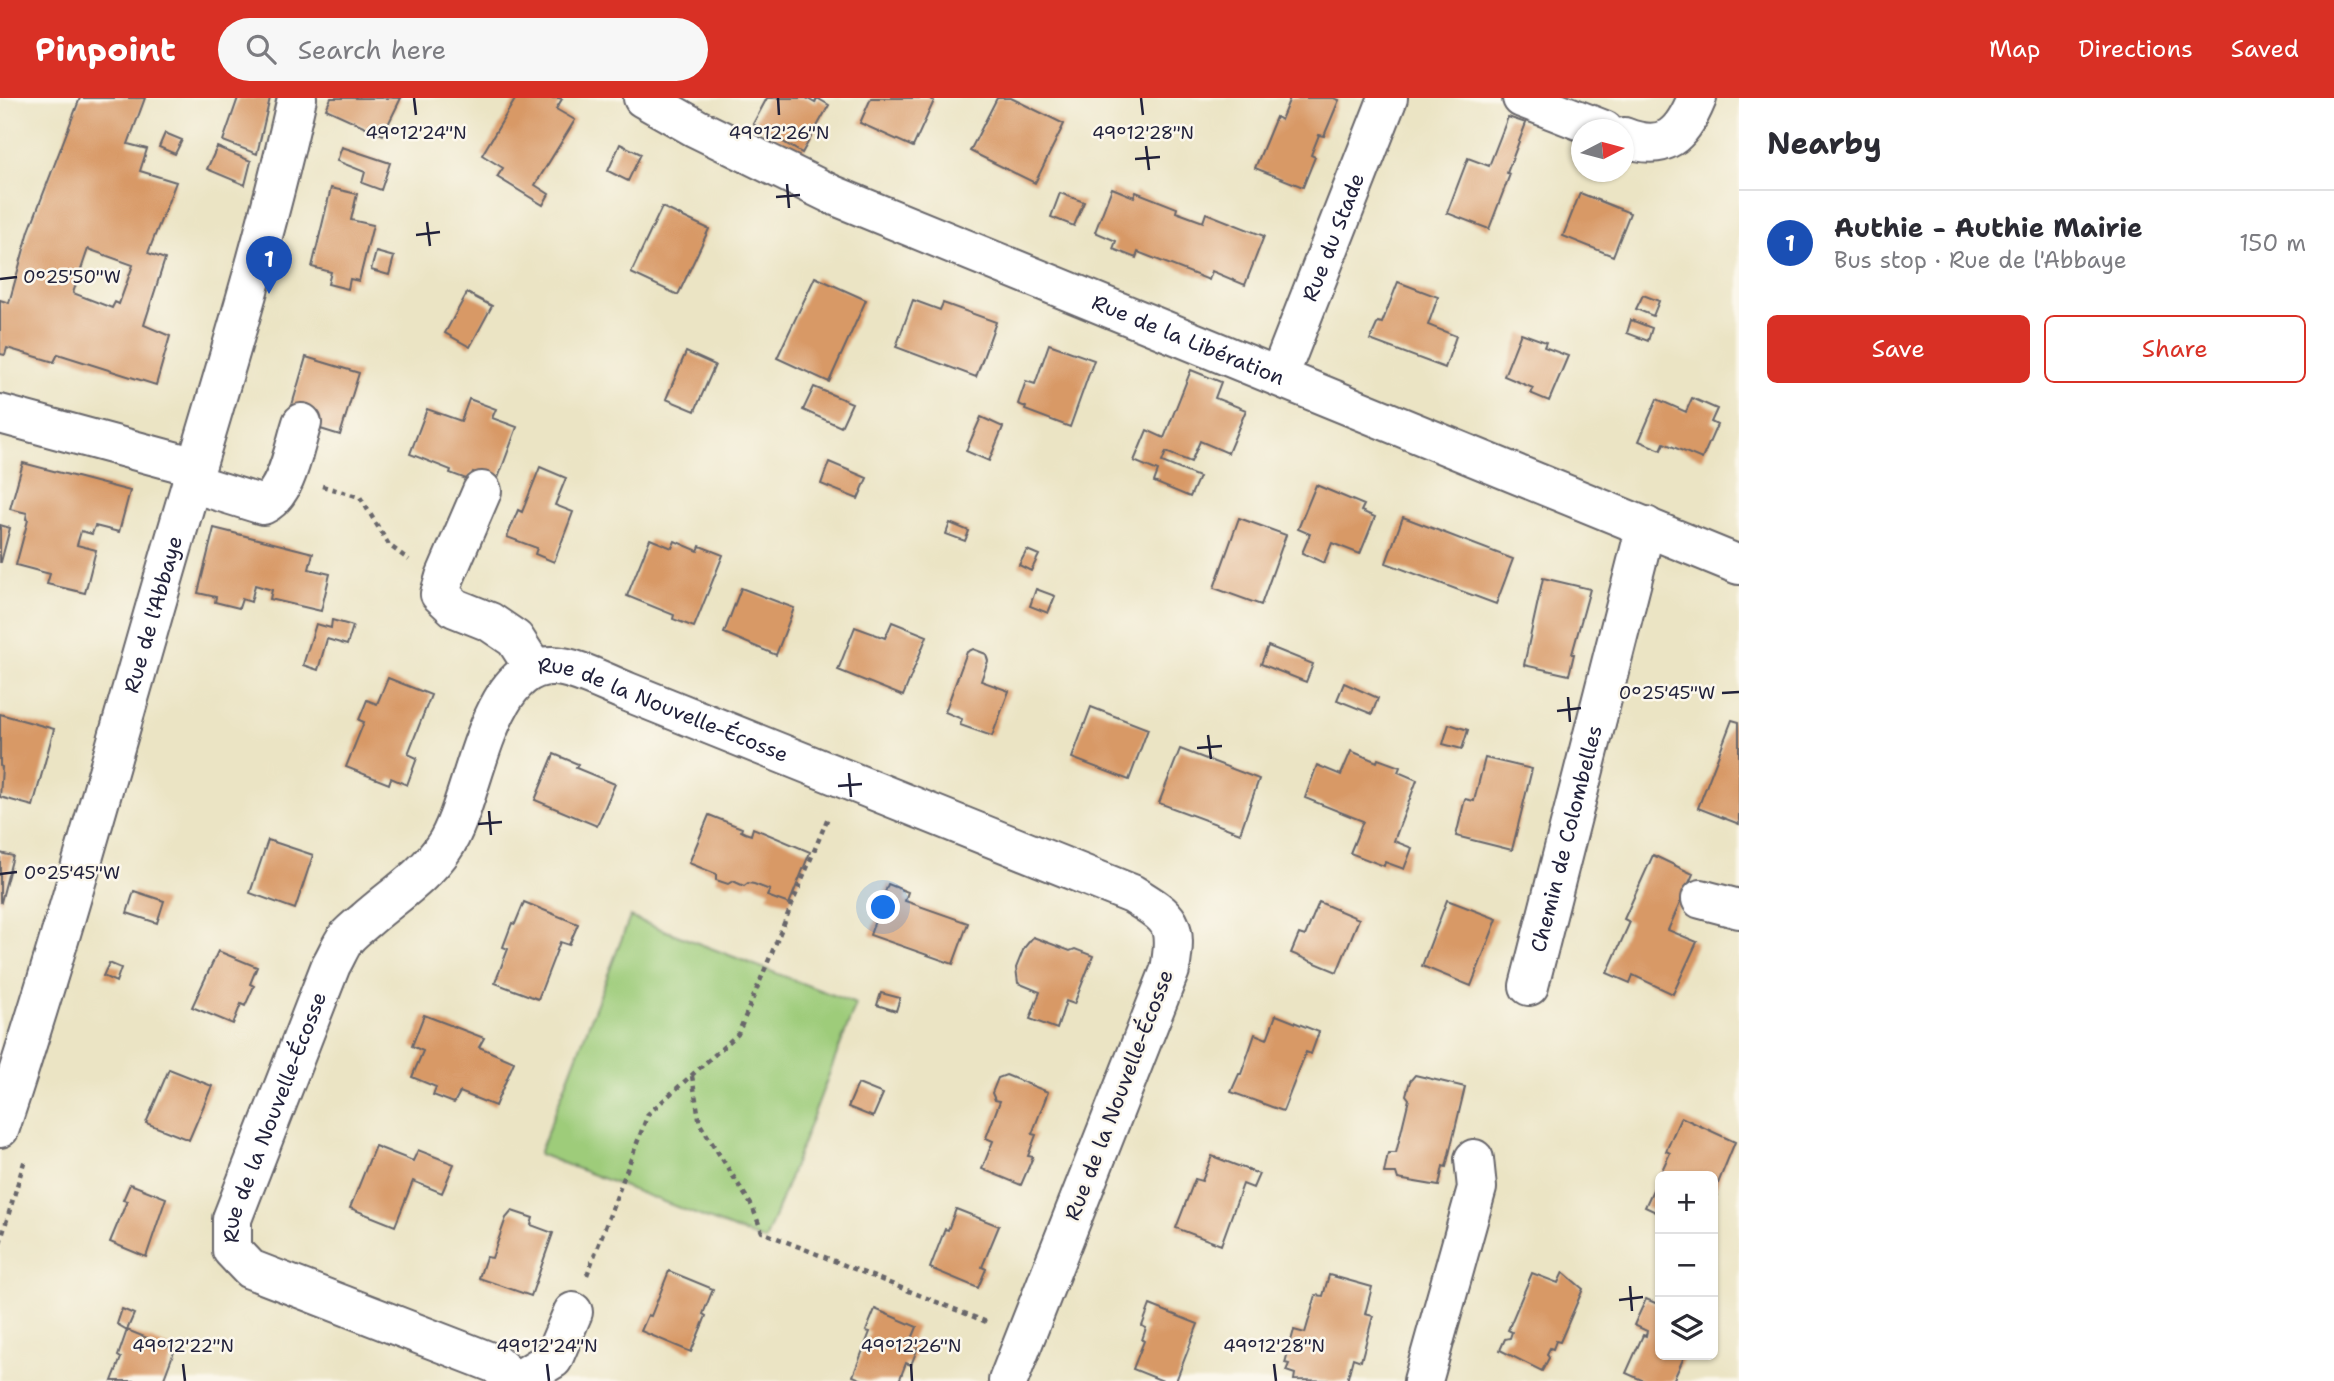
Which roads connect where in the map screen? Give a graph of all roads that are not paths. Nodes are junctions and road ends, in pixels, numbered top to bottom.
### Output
1 (297, 98) edge
2 (643, 98) edge
3 (1388, 98) edge
4 (1522, 98) edge
5 (1697, 98) edge
6 (1576, 119) edge
7 (1634, 141) edge
8 (1279, 376) junction
9 (0, 414) edge
10 (302, 424) dead end
11 (194, 475) junction
12 (482, 491) dead end
13 (1646, 526) junction
14 (1739, 565) edge
15 (533, 667) junction
16 (1701, 899) dead end
17 (1739, 909) edge
18 (1529, 986) dead end
19 (0, 1128) edge
20 (1474, 1159) dead end
21 (573, 1312) road end
22 (515, 1381) edge
23 (1008, 1381) edge
24 (1423, 1381) edge

1 - 11 street, Rue de l'Abbaye
2 - 8 street, Rue de la Libération
3 - 8 street, Rue du Stade
4 - 6 street
5 - 7 street
8 - 13 street, Rue de la Libération
9 - 11 street
10 - 11 street
11 - 19 street, Rue de l'Abbaye
12 - 15 street
13 - 14 street, Rue de la Libération
13 - 18 street, Chemin de Colombelles
15 - 22 street, Rue de la Nouvelle-Écosse
15 - 23 street, Rue de la Nouvelle-Écosse
16 - 17 street
20 - 24 street
21 - 22 street

